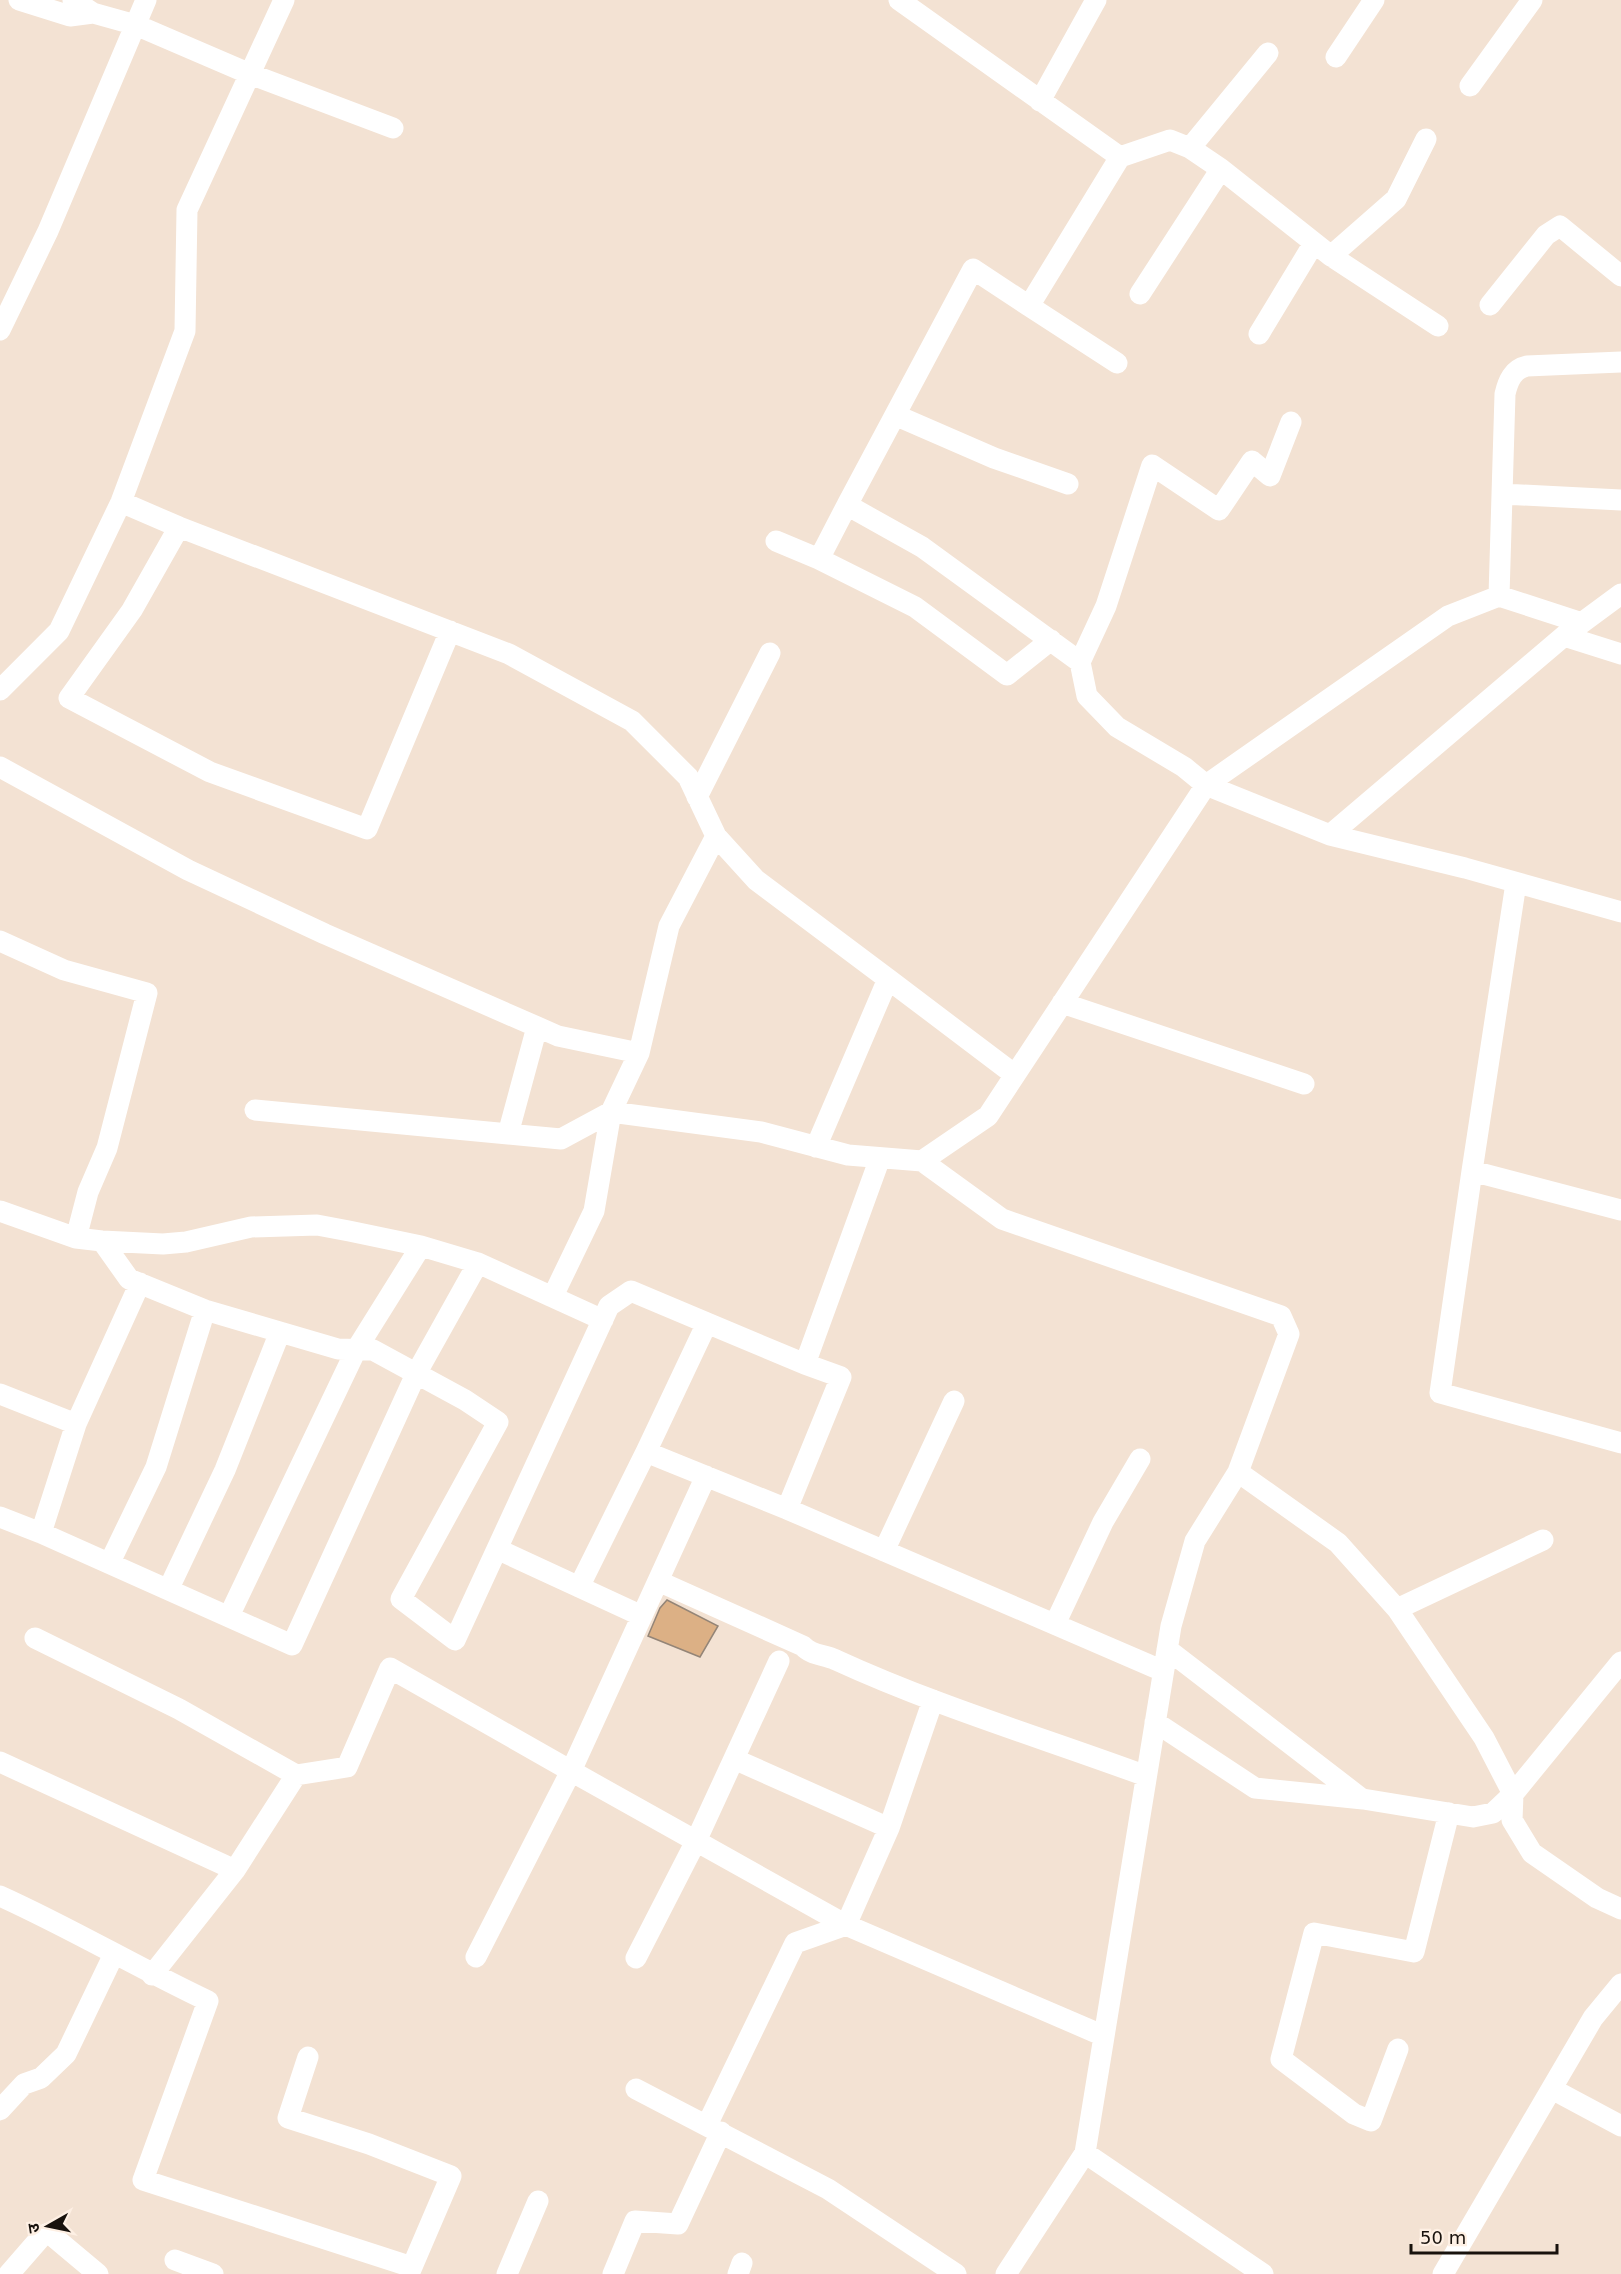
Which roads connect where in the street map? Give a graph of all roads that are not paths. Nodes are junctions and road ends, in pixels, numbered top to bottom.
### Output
1 (19, 0) edge
2 (146, 0) edge
3 (284, 0) edge
4 (899, 0) edge
5 (1096, 0) edge
6 (1374, 0) edge
7 (1532, 0) edge
8 (73, 6) edge
9 (136, 25) junction
10 (1268, 53) dead end
11 (1336, 57) dead end
12 (250, 74) junction
13 (1470, 86) dead end
14 (1040, 101) junction
15 (393, 128) dead end
16 (1426, 139) dead end
17 (1190, 148) junction
18 (1120, 157) junction
19 (1221, 169) junction
20 (1314, 243) junction
21 (1331, 256) junction
22 (1621, 276) edge
23 (1140, 294) dead end
24 (1490, 305) dead end
25 (1029, 306) junction
26 (1438, 327) dead end
27 (0, 330) edge
28 (1259, 333) dead end
29 (1621, 362) edge
30 (1117, 363) dead end
31 (895, 415) junction
32 (1291, 422) dead end
33 (1068, 484) dead end
34 (1503, 494) junction
35 (1621, 501) edge
36 (121, 502) junction
37 (847, 505) junction
38 (179, 527) junction
39 (776, 541) dead end
40 (819, 559) junction
41 (1621, 594) edge
42 (1499, 596) junction
43 (1582, 623) junction
44 (450, 631) junction
45 (1564, 636) junction
46 (1051, 640) junction
47 (770, 653) dead end
48 (1621, 654) edge
49 (1080, 662) junction
50 (0, 690) edge
51 (0, 767) edge
52 (1206, 785) junction
53 (697, 797) junction
54 (1330, 835) junction
55 (716, 836) junction
56 (1516, 883) junction
57 (1621, 912) edge
58 (0, 941) edge
59 (888, 979) junction
60 (1062, 1003) junction
61 (537, 1027) junction
62 (639, 1053) junction
63 (1015, 1075) junction
64 (1304, 1084) dead end
65 (255, 1110) dead end
66 (611, 1112) junction
67 (508, 1134) junction
68 (816, 1147) junction
69 (880, 1158) junction
70 (922, 1161) junction
71 (1472, 1171) junction
72 (1621, 1210) edge
73 (0, 1211) edge
74 (76, 1238) junction
75 (102, 1241) junction
76 (421, 1246) junction
77 (478, 1263) junction
78 (140, 1283) junction
79 (553, 1296) junction
80 (206, 1310) junction
81 (603, 1320) junction
82 (707, 1323) junction
83 (280, 1332) junction
84 (356, 1350) junction
85 (805, 1364) junction
86 (416, 1374) junction
87 (0, 1394) edge
88 (954, 1401) dead end
89 (76, 1424) junction
90 (1621, 1443) edge
91 (646, 1452) junction
92 (1140, 1459) dead end
93 (1238, 1472) junction
94 (706, 1476) junction
95 (787, 1509) junction
96 (0, 1517) edge
97 (41, 1533) junction
98 (1543, 1540) dead end
99 (497, 1549) junction
100 (884, 1551) junction
101 (110, 1562) junction
102 (658, 1581) junction
103 (579, 1587) junction
104 (169, 1588) junction
105 (1397, 1609) junction
106 (230, 1616) junction
107 (642, 1616) junction
108 (1055, 1624) junction
109 (35, 1638) dead end
110 (1167, 1649) junction
111 (779, 1661) dead end
112 (1621, 1662) edge
113 (1163, 1671) junction
114 (933, 1700) junction
115 (1155, 1722) junction
116 (734, 1759) junction
117 (0, 1762) edge
118 (571, 1771) junction
119 (296, 1775) junction
120 (1146, 1776) junction
121 (1513, 1794) junction
122 (1363, 1799) junction
123 (1449, 1813) junction
124 (889, 1828) junction
125 (696, 1841) junction
126 (235, 1870) junction
127 (0, 1896) edge
128 (1621, 1909) edge
129 (846, 1925) junction
130 (114, 1954) junction
131 (476, 1958) dead end
132 (636, 1958) dead end
133 (152, 1975) junction
134 (1621, 1984) edge
135 (1104, 2036) junction
136 (1398, 2049) dead end
137 (308, 2057) dead end
138 (636, 2089) dead end
139 (1552, 2089) junction
140 (0, 2109) edge
141 (1621, 2126) edge
142 (714, 2128) junction
143 (1085, 2153) junction
144 (538, 2201) dead end
145 (176, 2260) dead end
146 (411, 2270) edge
147 (9, 2274) edge
148 (98, 2274) edge
149 (213, 2274) edge
150 (507, 2274) edge
151 (613, 2274) edge
152 (956, 2274) edge
153 (1006, 2274) edge
154 (1263, 2274) edge
155 (1443, 2274) edge

1 - 8 street
2 - 9 street
3 - 12 street
4 - 14 street
5 - 14 street
6 - 11 street
7 - 13 street
8 - 9 street
9 - 12 street
9 - 27 street
10 - 17 street
12 - 15 street
12 - 36 street
14 - 18 street
16 - 21 street
17 - 18 street
17 - 19 street
18 - 25 street
19 - 20 street
19 - 23 street
20 - 21 street
20 - 28 street
21 - 26 street
22 - 24 street
25 - 30 street
25 - 31 street
29 - 34 street
31 - 33 street
31 - 37 street
32 - 49 street
34 - 35 street
34 - 42 street
36 - 38 street
36 - 50 street
37 - 40 street
37 - 46 street
38 - 44 street
38 - 44 street
39 - 40 street
40 - 46 street
41 - 43 street
42 - 43 street
42 - 52 street
43 - 45 street
44 - 53 street
45 - 48 street
45 - 54 street
46 - 49 street
47 - 53 street
49 - 52 street
51 - 61 street
52 - 54 street
52 - 60 street
53 - 55 street
54 - 56 street
55 - 59 street
55 - 62 street
56 - 57 street
56 - 71 street
58 - 74 street
59 - 63 street
59 - 68 street
60 - 63 street
60 - 64 street
61 - 62 street
61 - 67 street
62 - 66 street
63 - 70 street
65 - 67 street
66 - 67 street
66 - 68 street
66 - 79 street
68 - 69 street
69 - 70 street
69 - 85 street
70 - 93 street
71 - 72 street
71 - 90 street
73 - 74 street
74 - 75 street
75 - 76 street
75 - 78 street
76 - 77 street
76 - 84 street
77 - 79 street
77 - 86 street
78 - 80 street
78 - 89 street
79 - 81 street
80 - 83 street
80 - 101 street
81 - 82 street
81 - 99 street
82 - 85 street
82 - 91 street
83 - 84 street
83 - 104 street
84 - 86 street
84 - 106 street
85 - 95 street
86 - 99 street
86 - 106 street
87 - 89 street
88 - 100 street
89 - 97 street
91 - 94 street
91 - 103 street
92 - 108 street
93 - 105 street
93 - 110 street
94 - 95 street
94 - 102 street
95 - 100 street
96 - 97 street
97 - 101 street
98 - 105 street
99 - 103 street
100 - 108 street
101 - 104 street
102 - 107 street
102 - 114 street
103 - 107 street
104 - 106 street
105 - 121 street
107 - 118 street
108 - 113 street
109 - 119 street
110 - 113 street
110 - 122 street
111 - 116 street
112 - 121 street
113 - 115 street
114 - 120 street
114 - 124 street
115 - 120 street
115 - 122 street
116 - 124 street
116 - 125 street
117 - 126 street
118 - 119 street
118 - 125 street
118 - 131 street
119 - 126 street
120 - 135 street
121 - 123 street
121 - 128 street
122 - 123 street
123 - 136 street
124 - 129 street
125 - 129 street
125 - 132 street
126 - 133 street
127 - 130 street
129 - 135 street
129 - 142 street
130 - 133 street
130 - 140 street
133 - 146 street
134 - 139 street
135 - 143 street
137 - 146 street
138 - 142 street
139 - 141 street
139 - 155 street
142 - 151 street
142 - 152 street
143 - 153 street
143 - 154 street
144 - 150 street
145 - 149 street
147 - 148 street

